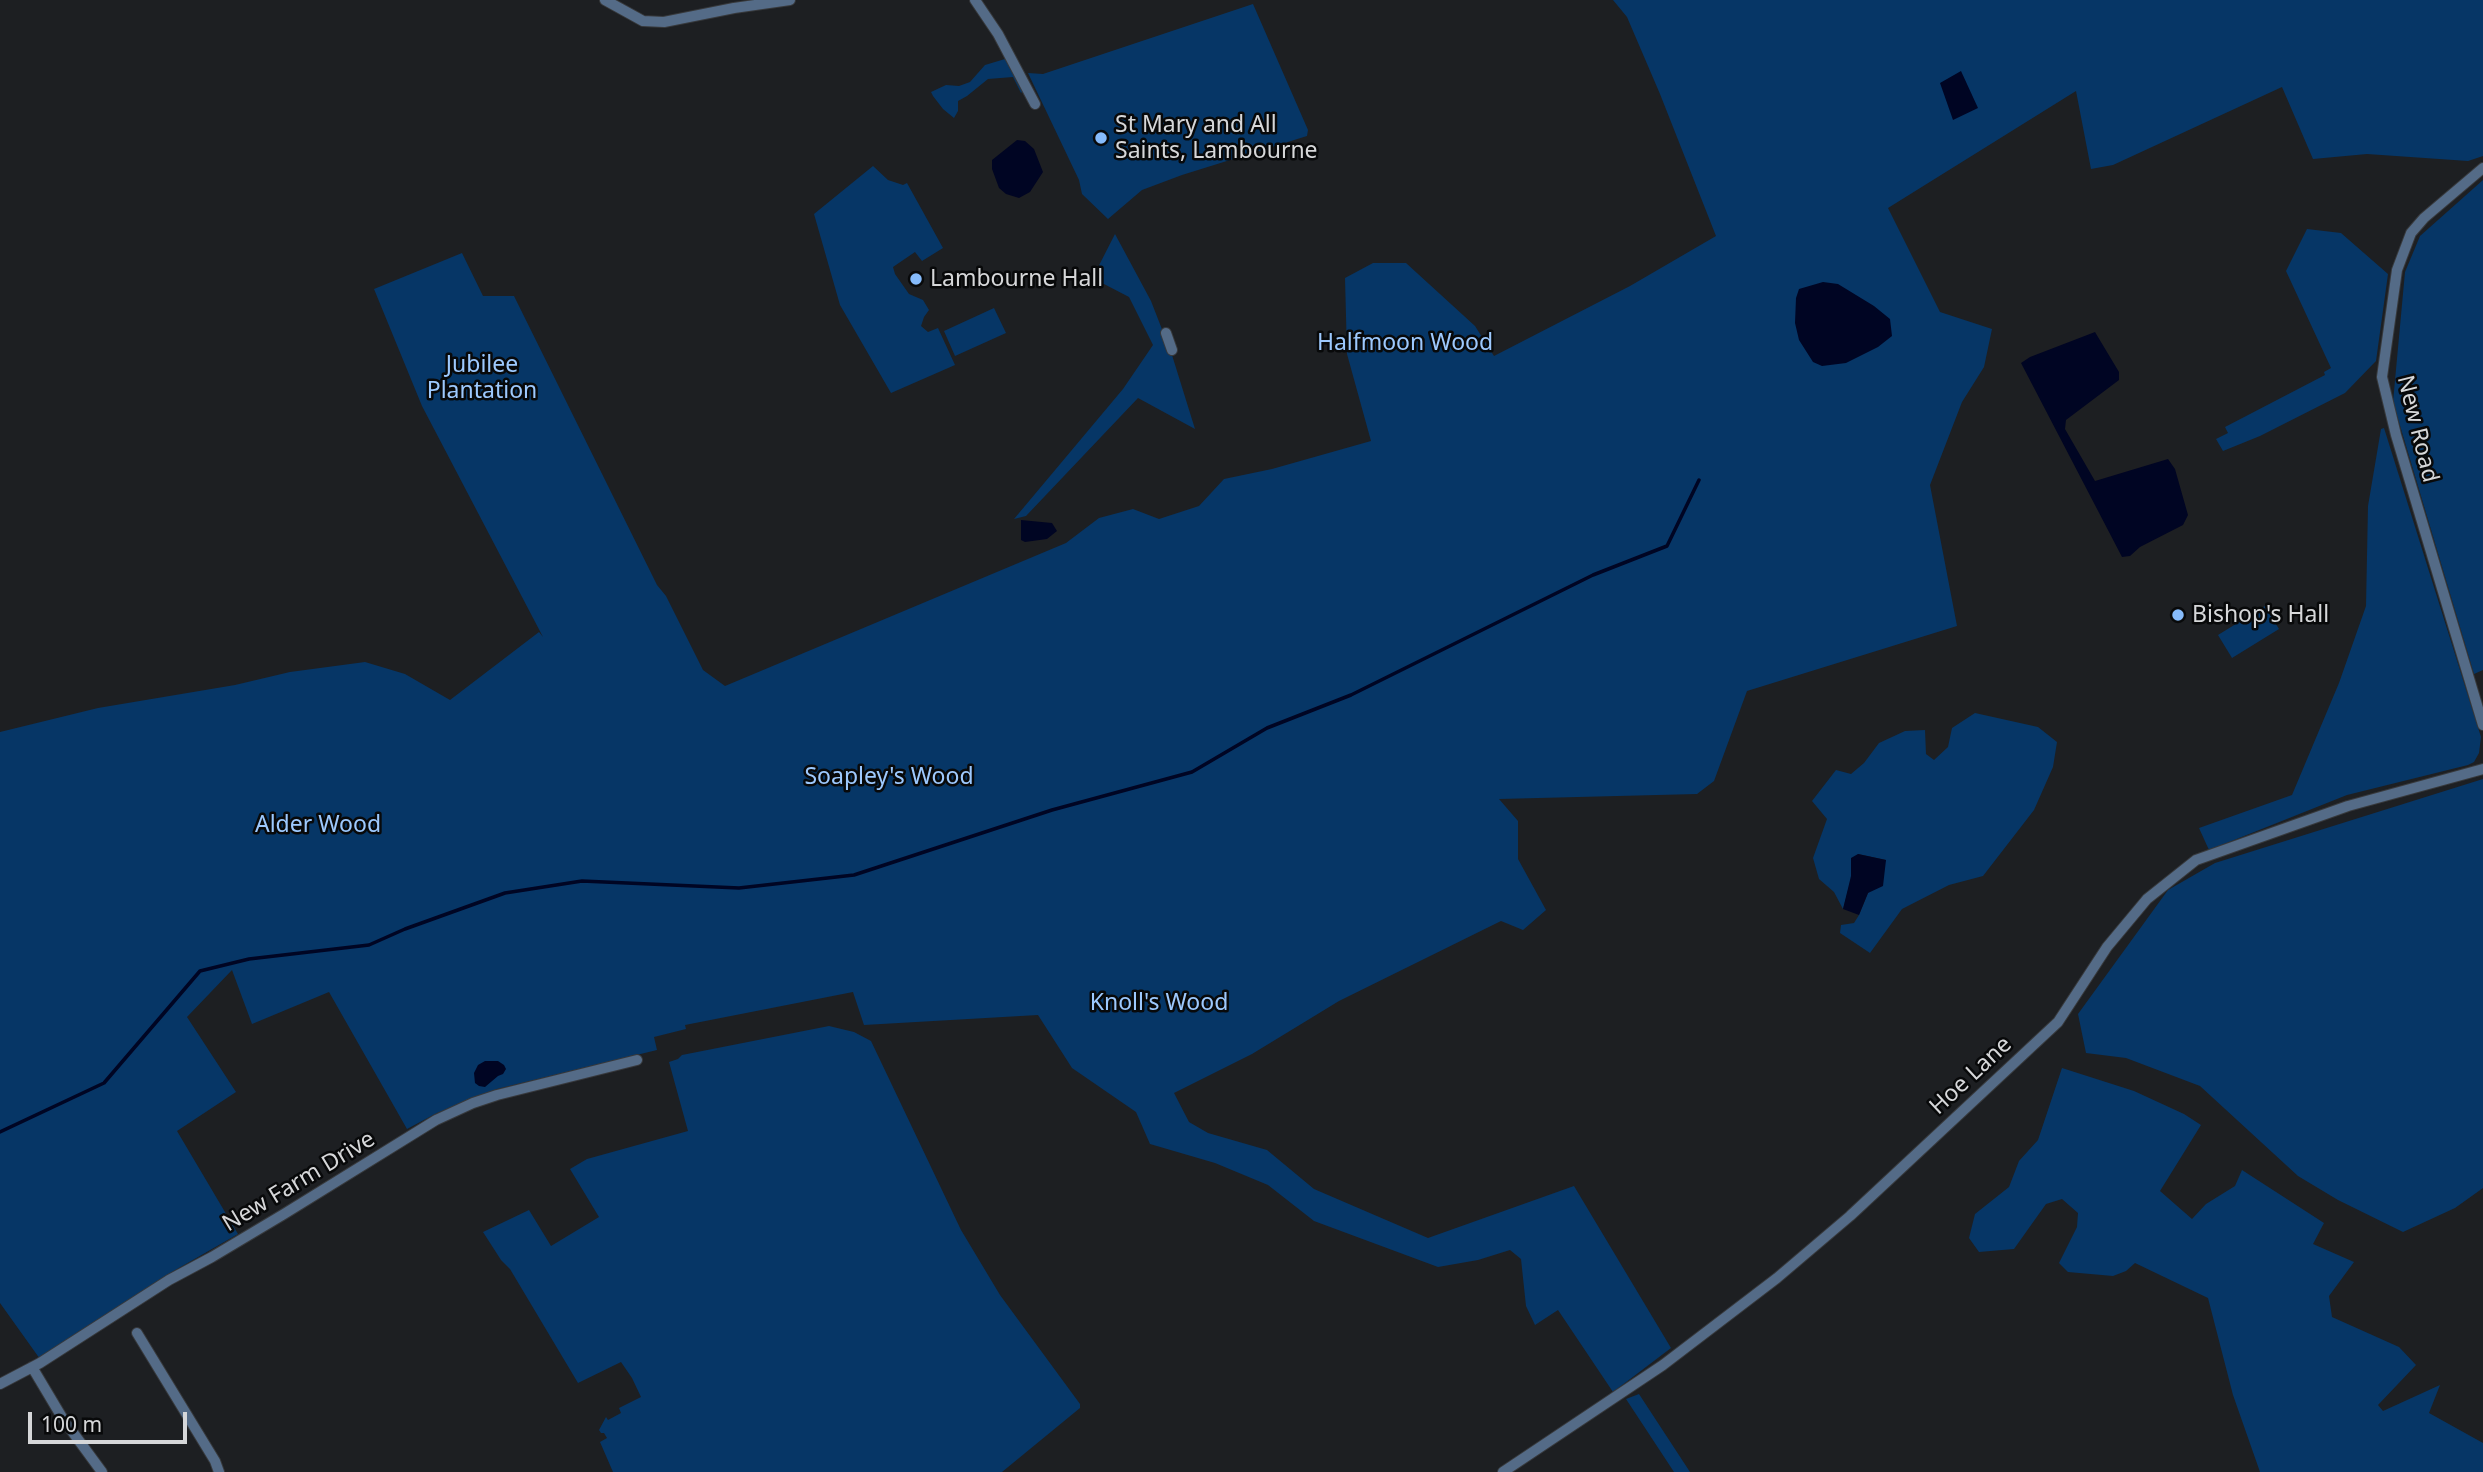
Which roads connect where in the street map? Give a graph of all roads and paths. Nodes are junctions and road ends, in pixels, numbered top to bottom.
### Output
1 (605, 0) edge
2 (790, 0) edge
3 (975, 0) edge
4 (1035, 104) dead end
5 (2483, 168) edge
6 (1166, 333) dead end
7 (1172, 350) dead end
8 (2483, 725) edge
9 (2483, 769) edge
10 (637, 1060) dead end
11 (137, 1333) dead end
12 (32, 1367) junction
13 (0, 1384) edge
14 (102, 1472) edge
15 (219, 1472) edge
16 (1503, 1472) edge

1 - 2 street
3 - 4 street
5 - 8 street, New Road
6 - 7 street
9 - 16 street, Hoe Lane
10 - 12 street, New Farm Drive
11 - 15 street
12 - 13 street, New Farm Drive
12 - 14 street

